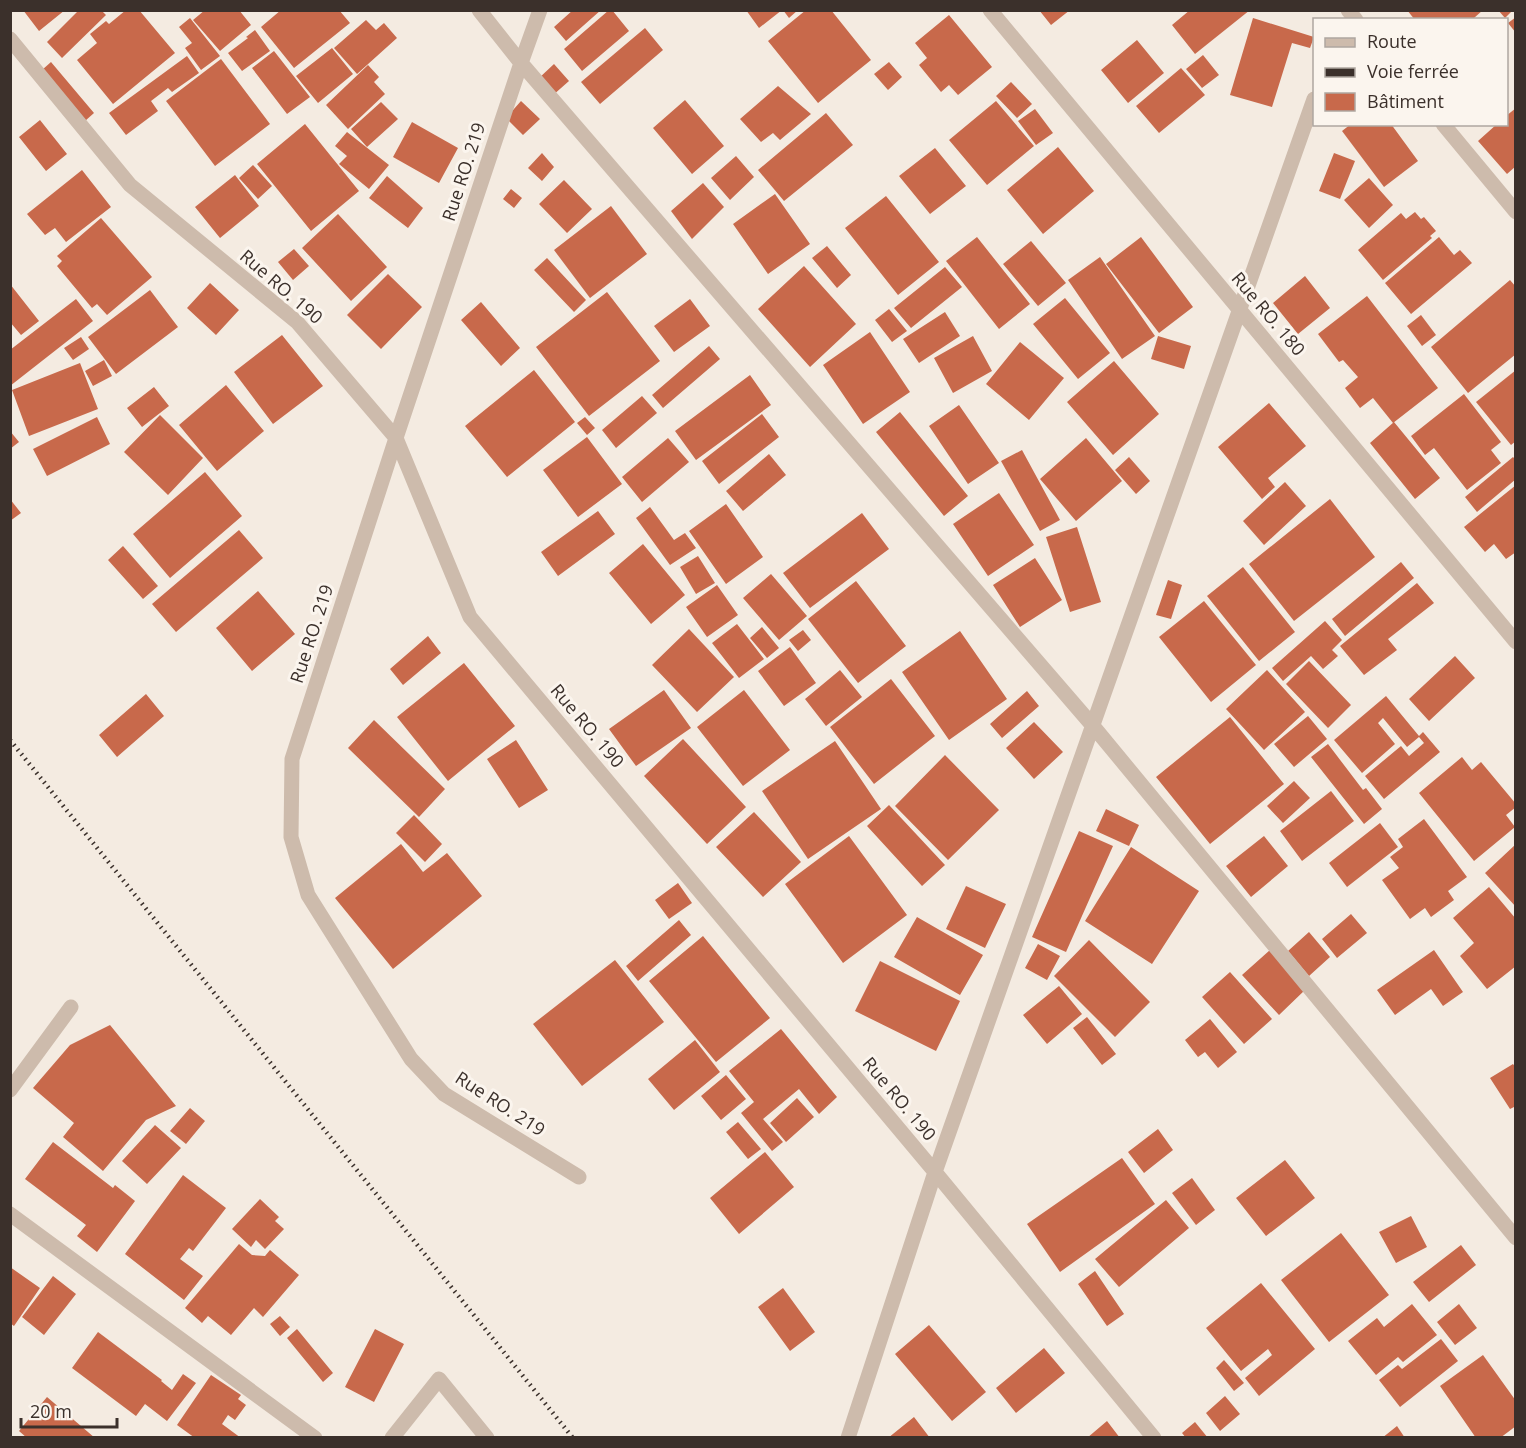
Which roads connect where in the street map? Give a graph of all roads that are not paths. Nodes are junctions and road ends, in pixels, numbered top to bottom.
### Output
1 (479, 10) edge
2 (540, 10) edge
3 (990, 10) edge
4 (10, 39) edge
5 (520, 63) junction
6 (1313, 102) edge
7 (1445, 126) edge
8 (1515, 212) edge
9 (1240, 310) junction
10 (396, 438) junction
11 (1515, 642) edge
12 (1093, 726) junction
13 (71, 1007) dead end
14 (10, 1090) edge
15 (935, 1172) junction
16 (579, 1177) dead end
17 (10, 1214) edge
18 (1515, 1239) edge
19 (315, 1437) edge
20 (392, 1437) edge
21 (487, 1437) edge
22 (848, 1437) edge
23 (1154, 1437) edge

1 - 5 street
2 - 5 street, Rue RO. 219
3 - 9 street, Rue RO. 180
4 - 10 street, Rue RO. 190
5 - 10 street, Rue RO. 219
5 - 12 street
6 - 9 street
7 - 8 street
9 - 11 street, Rue RO. 180
9 - 12 street
10 - 15 street, Rue RO. 190
10 - 16 street, Rue RO. 219
12 - 15 street
12 - 18 street
13 - 14 street
15 - 22 street
15 - 23 street, Rue RO. 190
17 - 19 street
20 - 21 street

